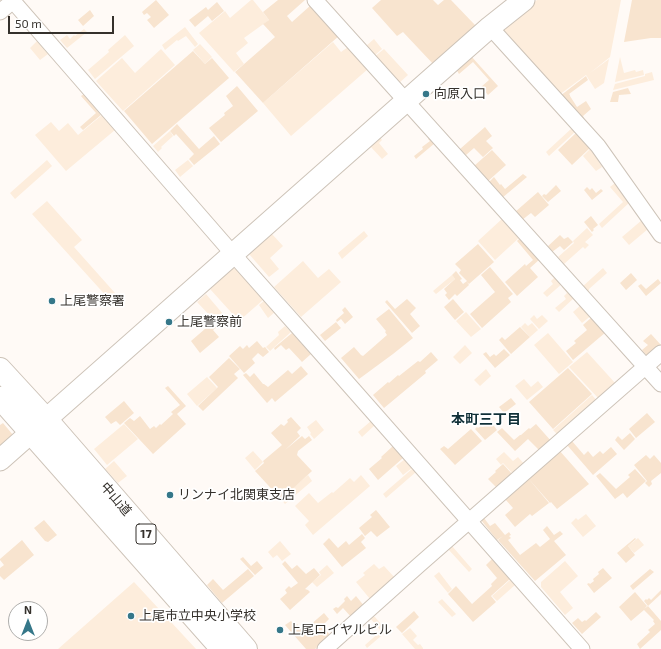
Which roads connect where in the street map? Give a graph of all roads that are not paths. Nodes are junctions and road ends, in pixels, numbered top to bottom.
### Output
1 (13, 0) edge
2 (315, 0) edge
3 (524, 0) edge
4 (0, 12) edge
5 (490, 27) junction
6 (406, 101) junction
7 (661, 235) edge
8 (233, 254) junction
9 (661, 353) edge
10 (645, 367) junction
11 (0, 369) edge
12 (661, 384) edge
13 (0, 398) edge
14 (38, 426) junction
15 (0, 460) edge
16 (469, 521) junction
17 (222, 649) edge
18 (246, 649) edge
19 (325, 649) edge
20 (582, 649) edge

1 - 4 street
1 - 8 street
2 - 6 street
3 - 5 street
5 - 6 street
5 - 7 street
6 - 8 street
6 - 10 street
8 - 14 street
8 - 16 street
9 - 10 street
10 - 12 street
10 - 16 street
11 - 14 highway, 中山道 / 17
13 - 14 highway, 中山道 / 17
14 - 15 street
14 - 17 highway, 中山道 / 17
14 - 18 highway, 中山道 / 17
16 - 19 street
16 - 20 street

